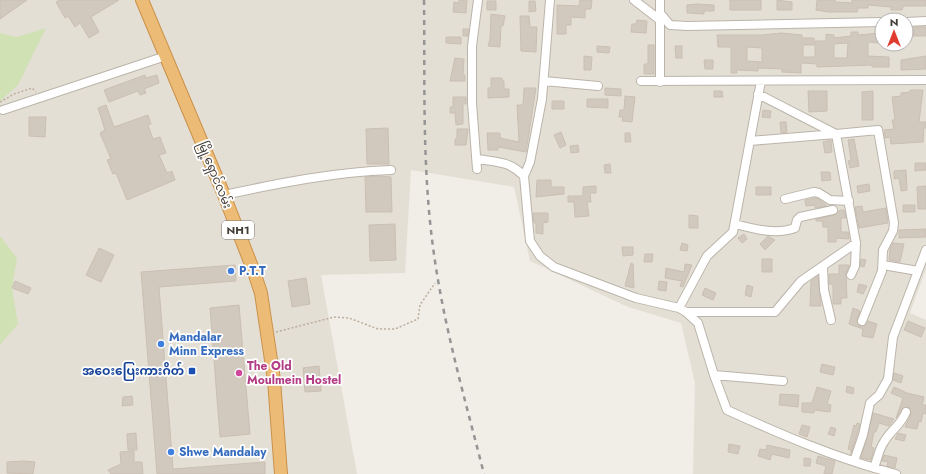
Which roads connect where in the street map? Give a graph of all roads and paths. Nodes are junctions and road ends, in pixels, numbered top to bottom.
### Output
1 (142, 0) edge
2 (478, 0) edge
3 (550, 0) edge
4 (634, 0) edge
5 (660, 0) edge
6 (660, 17) junction
7 (926, 21) edge
8 (874, 22) edge
9 (914, 22) edge
10 (166, 56) junction
11 (926, 80) edge
12 (544, 81) junction
13 (642, 81) dead end
14 (761, 81) junction
15 (660, 82) junction
16 (598, 86) dead end
17 (758, 94) junction
18 (42, 97) junction
19 (2, 106) edge
20 (836, 134) junction
21 (750, 140) junction
22 (477, 159) junction
23 (477, 169) dead end
24 (391, 170) dead end
25 (524, 176) junction
26 (224, 195) junction
27 (785, 199) dead end
28 (849, 201) junction
29 (834, 210) dead end
30 (735, 224) junction
31 (856, 242) junction
32 (926, 250) edge
33 (883, 265) junction
34 (823, 268) junction
35 (918, 271) junction
36 (851, 275) dead end
37 (435, 283) dead end
38 (682, 310) junction
39 (831, 320) dead end
40 (862, 321) dead end
41 (268, 334) junction
42 (714, 375) junction
43 (783, 382) dead end
44 (906, 412) dead end
45 (854, 461) junction
46 (874, 468) junction
47 (280, 474) edge
48 (896, 474) edge

1 - 10 highway, မြို့ရှောင်လမ်း / NH1
2 - 22 street
3 - 12 street
4 - 6 street
5 - 6 street
6 - 8 street
6 - 15 street
7 - 9 street
10 - 18 street
10 - 26 highway, မြို့ရှောင်လမ်း / NH1
11 - 14 street
12 - 16 street
12 - 25 street
13 - 15 street
14 - 15 street
14 - 17 street
17 - 20 street
17 - 21 street
18 - 19 street
18 - 19 path
20 - 21 street
20 - 28 street
20 - 33 street
21 - 30 street
22 - 23 street
22 - 25 street
24 - 26 street
25 - 38 street
26 - 41 highway, မြို့ရှောင်လမ်း / NH1
27 - 28 street
28 - 31 street
29 - 30 street
30 - 38 street
31 - 34 street
31 - 36 street
32 - 35 street
33 - 35 street
33 - 40 street
34 - 38 street
34 - 39 street
35 - 45 street
37 - 41 path
38 - 42 street
41 - 47 highway, မြို့ရှောင်လမ်း / NH1
42 - 43 street
42 - 45 street
44 - 46 street
45 - 46 street
46 - 48 street

